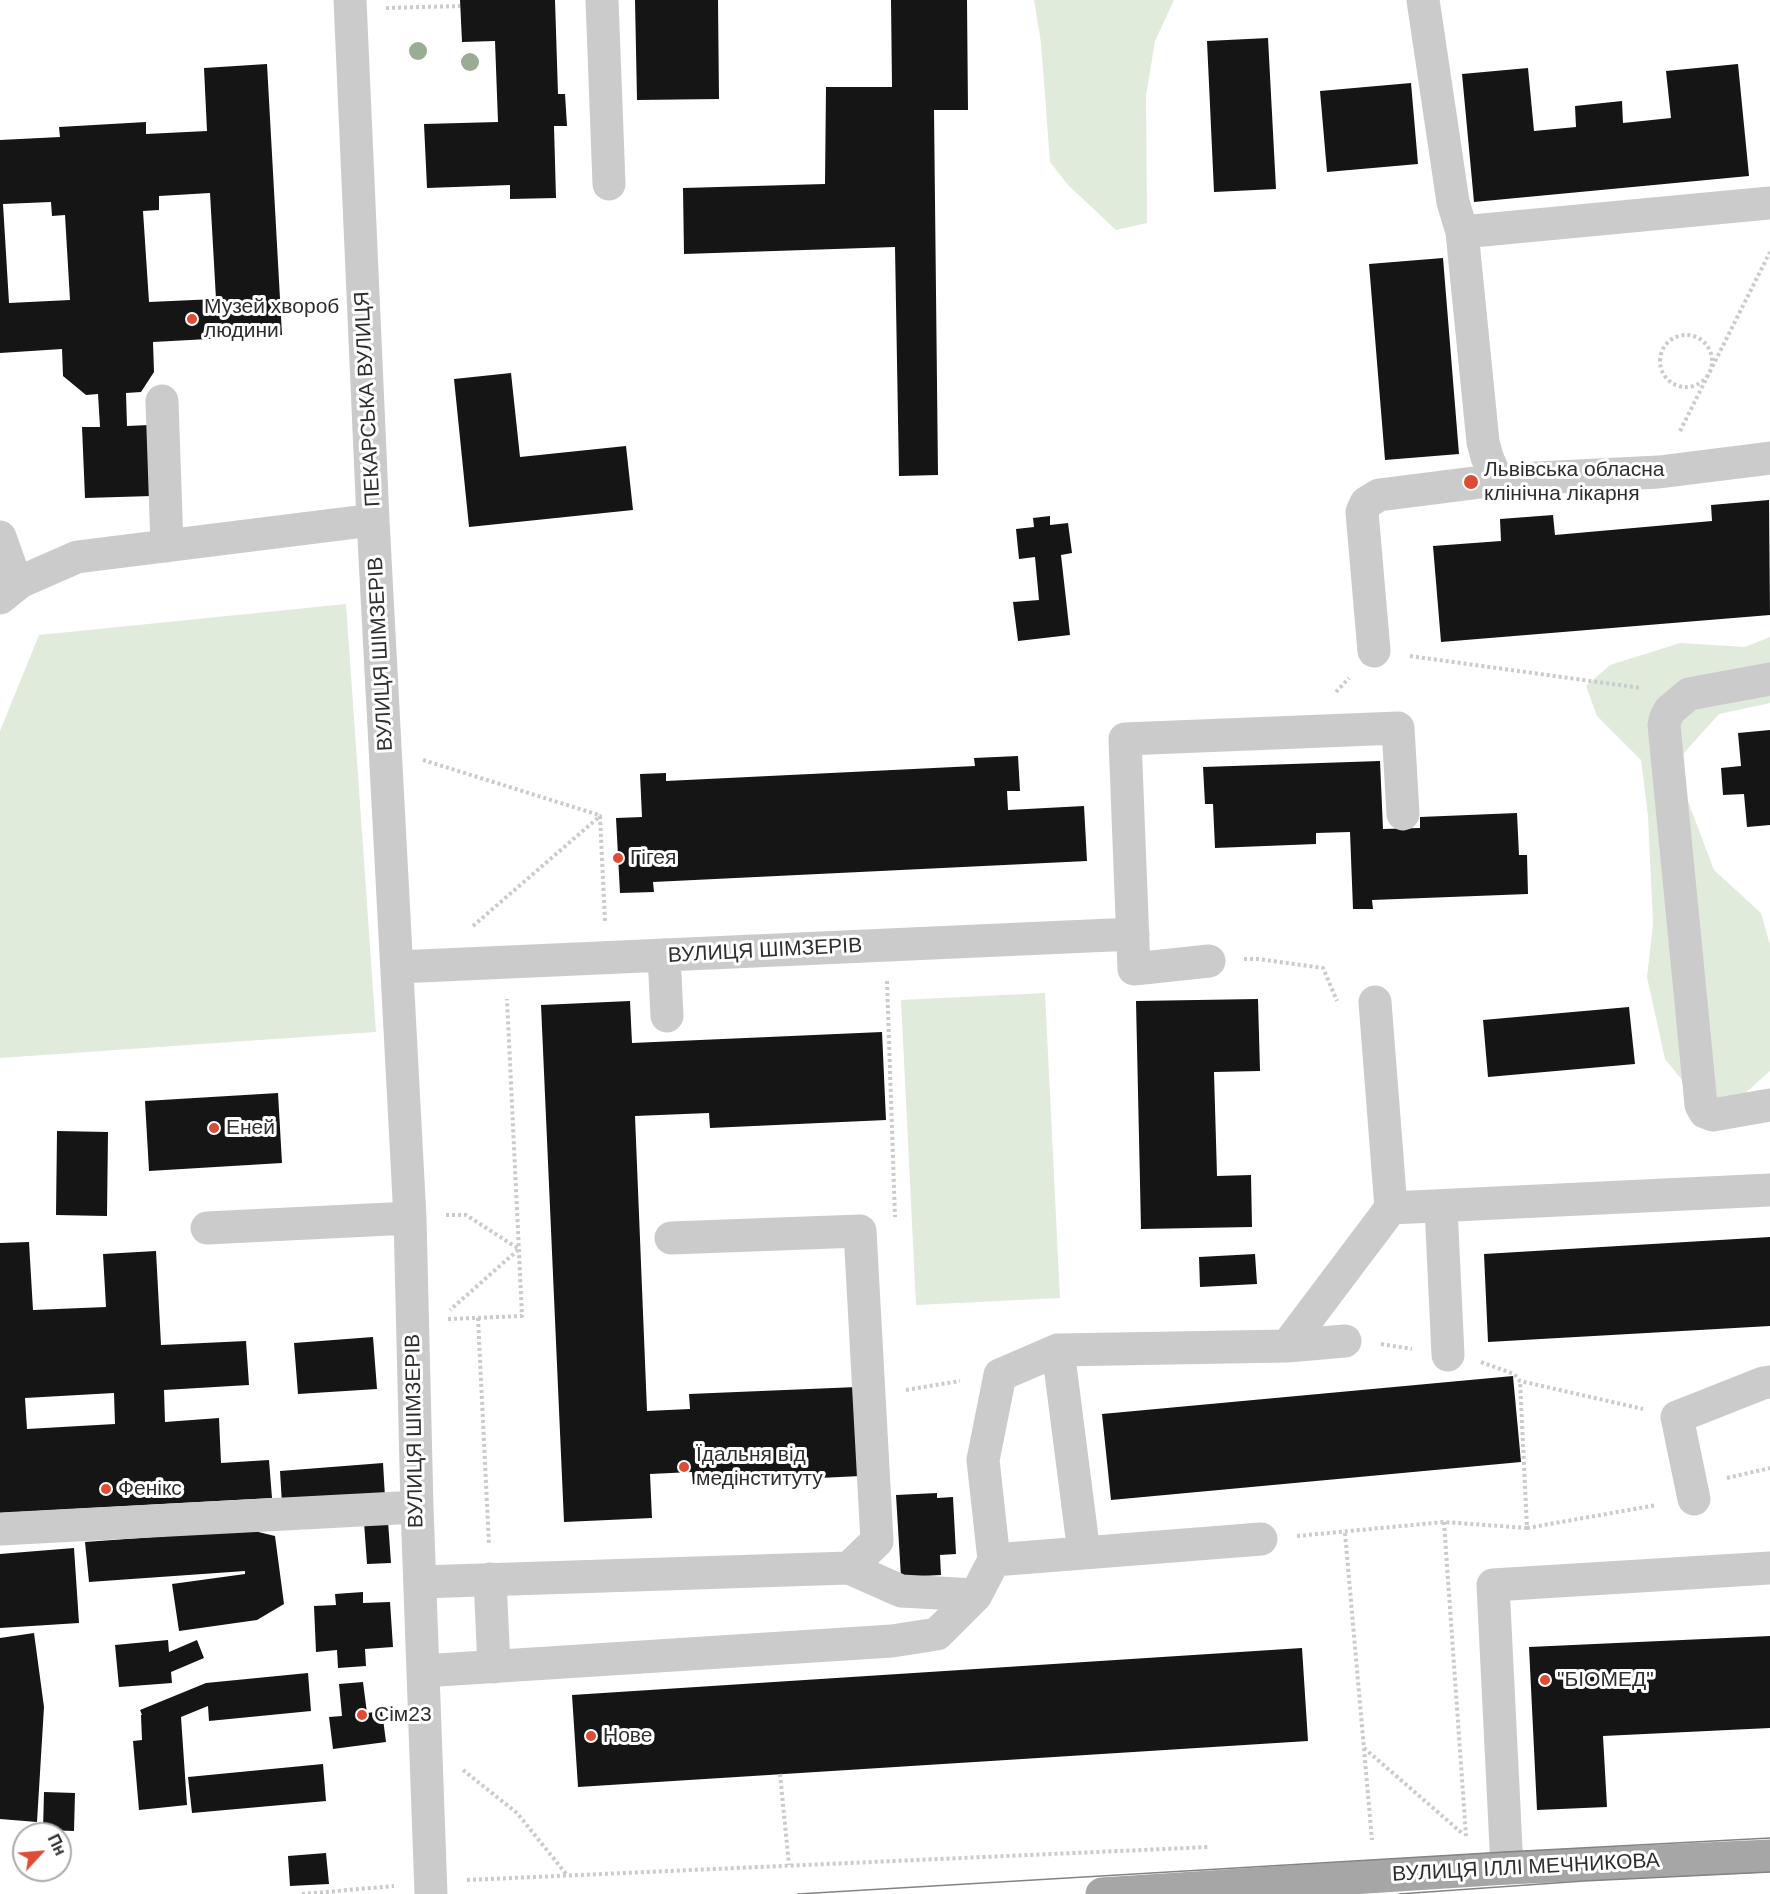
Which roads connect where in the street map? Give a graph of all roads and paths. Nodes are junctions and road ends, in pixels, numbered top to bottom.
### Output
1 (602, 0) edge
2 (1423, 0) edge
3 (365, 4) edge
4 (460, 6) dead end
5 (609, 184) dead end
6 (1770, 203) edge
7 (1461, 232) junction
8 (1770, 252) edge
9 (1711, 370) junction
10 (162, 401) dead end
11 (1770, 458) edge
12 (1659, 472) junction
13 (1497, 480) junction
14 (373, 520) junction
15 (0, 537) edge
16 (167, 546) junction
17 (10, 590) edge
18 (1374, 651) joint
19 (1770, 679) edge
20 (1689, 694) junction
21 (417, 758) dead end
22 (1403, 813) dead end
23 (600, 816) junction
24 (470, 928) dead end
25 (1132, 934) junction
26 (886, 946) junction
27 (664, 955) junction
28 (607, 958) junction
29 (1258, 959) dead end
30 (1209, 961) dead end
31 (506, 963) junction
32 (398, 967) junction
33 (1375, 1002) joint
34 (667, 1016) dead end
35 (1770, 1105) edge
36 (1770, 1190) edge
37 (1441, 1207) junction
38 (1391, 1208) junction
39 (423, 1217) junction
40 (895, 1227) dead end
41 (207, 1228) dead end
42 (671, 1238) dead end
43 (519, 1249) junction
44 (478, 1318) junction
45 (1360, 1342) joint
46 (1287, 1347) junction
47 (1058, 1350) junction
48 (1448, 1355) joint
49 (1000, 1375) junction
50 (1770, 1382) edge
51 (901, 1391) dead end
52 (1677, 1417) junction
53 (1694, 1499) joint
54 (417, 1507) junction
55 (1444, 1522) junction
56 (1527, 1528) junction
57 (0, 1529) edge
58 (1345, 1533) junction
59 (1261, 1539) joint
60 (1084, 1553) junction
61 (994, 1560) junction
62 (849, 1568) junction
63 (1770, 1568) edge
64 (490, 1579) junction
65 (420, 1582) junction
66 (976, 1595) junction
67 (494, 1667) junction
68 (423, 1671) junction
69 (1364, 1748) junction
70 (455, 1763) dead end
71 (780, 1774) dead end
72 (1504, 1835) junction
73 (1466, 1836) junction
74 (1454, 1837) dead end
75 (1360, 1841) dead end
76 (1217, 1847) dead end
77 (1770, 1856) edge
78 (789, 1865) junction
79 (1507, 1868) junction
80 (567, 1876) junction
81 (431, 1888) edge
82 (1140, 1892) edge
83 (302, 1894) edge
84 (1102, 1894) edge

1 - 5 street
2 - 7 street
3 - 4 path
3 - 14 street, ПЕКАРСЬКА ВУЛИЦЯ
6 - 7 street
7 - 13 street
8 - 9 path
9 - 9 path
9 - 12 path
10 - 16 street
11 - 12 street
12 - 13 street
13 - 18 street
14 - 16 street, ПЕКАРСЬКА ВУЛИЦЯ
14 - 32 street, ВУЛИЦЯ ШІМЗЕРІВ
15 - 17 street
16 - 17 street, ПЕКАРСЬКА ВУЛИЦЯ
18 - 20 path
19 - 20 street
20 - 35 street
21 - 23 path
22 - 25 street
23 - 24 path
23 - 28 path
25 - 26 street, ВУЛИЦЯ ШІМЗЕРІВ
25 - 30 street
26 - 27 street, ВУЛИЦЯ ШІМЗЕРІВ
26 - 40 path
27 - 28 street, ВУЛИЦЯ ШІМЗЕРІВ
27 - 34 street
28 - 31 street, ВУЛИЦЯ ШІМЗЕРІВ
29 - 33 path
31 - 32 street, ВУЛИЦЯ ШІМЗЕРІВ
31 - 43 path
32 - 39 street, ВУЛИЦЯ ШІМЗЕРІВ
33 - 38 street
36 - 37 street
37 - 38 street
37 - 48 street
38 - 46 street
39 - 41 street
39 - 43 path
39 - 54 street, ВУЛИЦЯ ШІМЗЕРІВ
42 - 62 street
43 - 44 path
43 - 44 path
44 - 64 path
45 - 46 street
45 - 48 path
46 - 47 street
47 - 49 street
47 - 60 street
49 - 51 path
49 - 61 street
50 - 52 street
52 - 53 street
52 - 56 path
53 - 56 path
54 - 57 street
54 - 65 street, ВУЛИЦЯ ШІМЗЕРІВ
55 - 56 path
55 - 58 path
55 - 73 path
58 - 59 path
58 - 69 path
59 - 60 street
60 - 61 street
61 - 66 street
62 - 64 street
62 - 66 street
63 - 72 street
64 - 65 street
64 - 67 street
65 - 68 street, ВУЛИЦЯ ШІМЗЕРІВ
66 - 67 street
67 - 68 street
68 - 81 street, ВУЛИЦЯ ШІМЗЕРІВ
69 - 73 path
69 - 75 path
70 - 80 path
71 - 78 path
72 - 73 path
72 - 79 street
73 - 74 path
76 - 78 path
77 - 79 main road, ВУЛИЦЯ ІЛЛІ МЕЧНИКОВА
78 - 80 path
79 - 82 main road, ВУЛИЦЯ ІЛЛІ МЕЧНИКОВА
80 - 81 path
81 - 83 path
82 - 84 main road, ВУЛИЦЯ ІЛЛІ МЕЧНИКОВА

